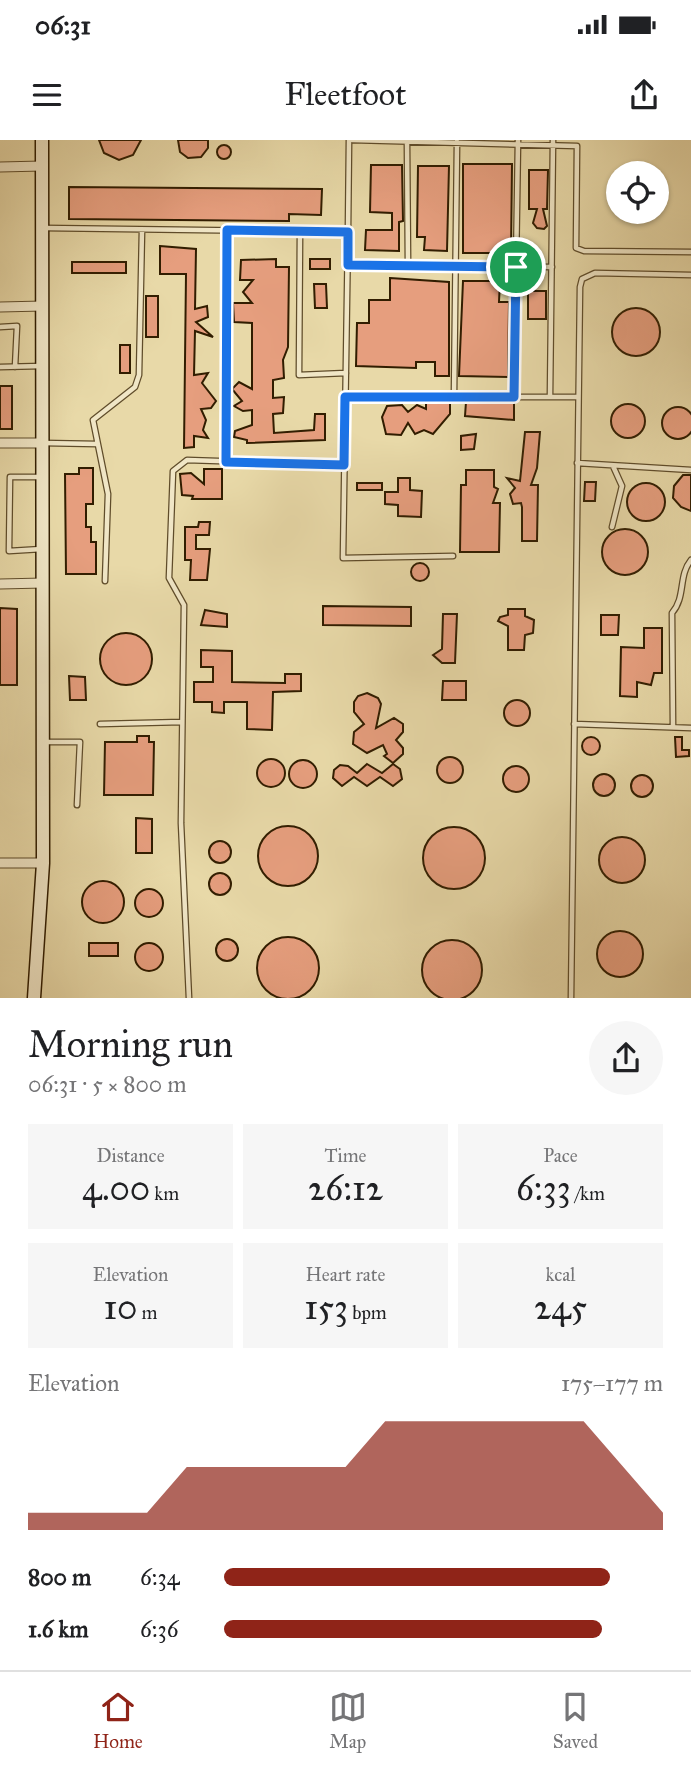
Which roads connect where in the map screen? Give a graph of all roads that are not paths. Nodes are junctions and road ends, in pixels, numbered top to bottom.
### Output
1 (42, 140) edge
2 (350, 140) edge
3 (388, 141) edge
4 (457, 141) edge
5 (407, 142) edge
6 (518, 142) edge
7 (553, 143) edge
8 (577, 143) edge
9 (42, 166) junction
10 (0, 167) edge
11 (43, 228) junction
12 (142, 230) junction
13 (227, 230) junction
14 (300, 231) junction
15 (348, 232) junction
16 (691, 252) edge
17 (348, 265) junction
18 (408, 265) junction
19 (456, 266) junction
20 (516, 267) junction
21 (552, 267) junction
22 (691, 275) edge
23 (43, 306) junction
24 (0, 307) edge
25 (0, 327) edge
26 (43, 366) junction
27 (15, 367) junction
28 (0, 368) edge
29 (346, 373) junction
30 (345, 397) junction
31 (454, 397) junction
32 (514, 397) junction
33 (550, 397) junction
34 (578, 397) junction
35 (0, 443) edge
36 (42, 443) junction
37 (97, 444) junction
38 (226, 462) junction
39 (578, 463) junction
40 (344, 465) junction
41 (612, 466) junction
42 (691, 470) edge
43 (42, 477) junction
44 (612, 527) dead end
45 (43, 549) junction
46 (453, 556) dead end
47 (691, 560) edge
48 (105, 581) dead end
49 (43, 583) junction
50 (0, 584) edge
51 (183, 722) junction
52 (100, 724) dead end
53 (574, 724) junction
54 (673, 727) junction
55 (691, 728) edge
56 (42, 742) junction
57 (77, 805) dead end
58 (0, 863) edge
59 (43, 863) junction
60 (34, 998) edge
61 (189, 998) edge
62 (571, 998) edge

1 - 9 street
2 - 3 lane
2 - 15 lane
3 - 5 lane
4 - 5 lane
4 - 6 lane
4 - 19 lane
5 - 18 lane
6 - 7 lane
6 - 20 lane
7 - 8 lane
7 - 21 lane
8 - 16 lane
9 - 10 street
9 - 11 street
11 - 12 lane
11 - 23 street
12 - 13 lane
12 - 37 lane
13 - 14 lane
13 - 38 lane
14 - 15 lane
14 - 29 lane
15 - 17 lane
17 - 18 lane
17 - 29 lane
18 - 19 lane
19 - 20 lane
19 - 31 lane
20 - 21 lane
20 - 32 lane
21 - 33 lane
22 - 34 lane
23 - 24 street
23 - 26 street
25 - 27 lane
26 - 27 lane
26 - 36 street
27 - 28 lane
29 - 30 lane
30 - 31 lane
30 - 40 lane
31 - 32 lane
32 - 33 lane
33 - 34 lane
34 - 39 lane
35 - 36 street
36 - 37 lane
36 - 43 street
37 - 48 lane
38 - 40 lane
38 - 51 lane
39 - 41 lane
39 - 53 lane
40 - 46 lane
41 - 42 lane
41 - 44 lane
43 - 45 street
43 - 45 lane
45 - 49 street
47 - 54 lane
49 - 50 street
49 - 56 street
51 - 52 lane
51 - 61 lane
53 - 54 lane
53 - 62 lane
54 - 55 lane
56 - 57 lane
56 - 59 street
58 - 59 street
59 - 60 street

